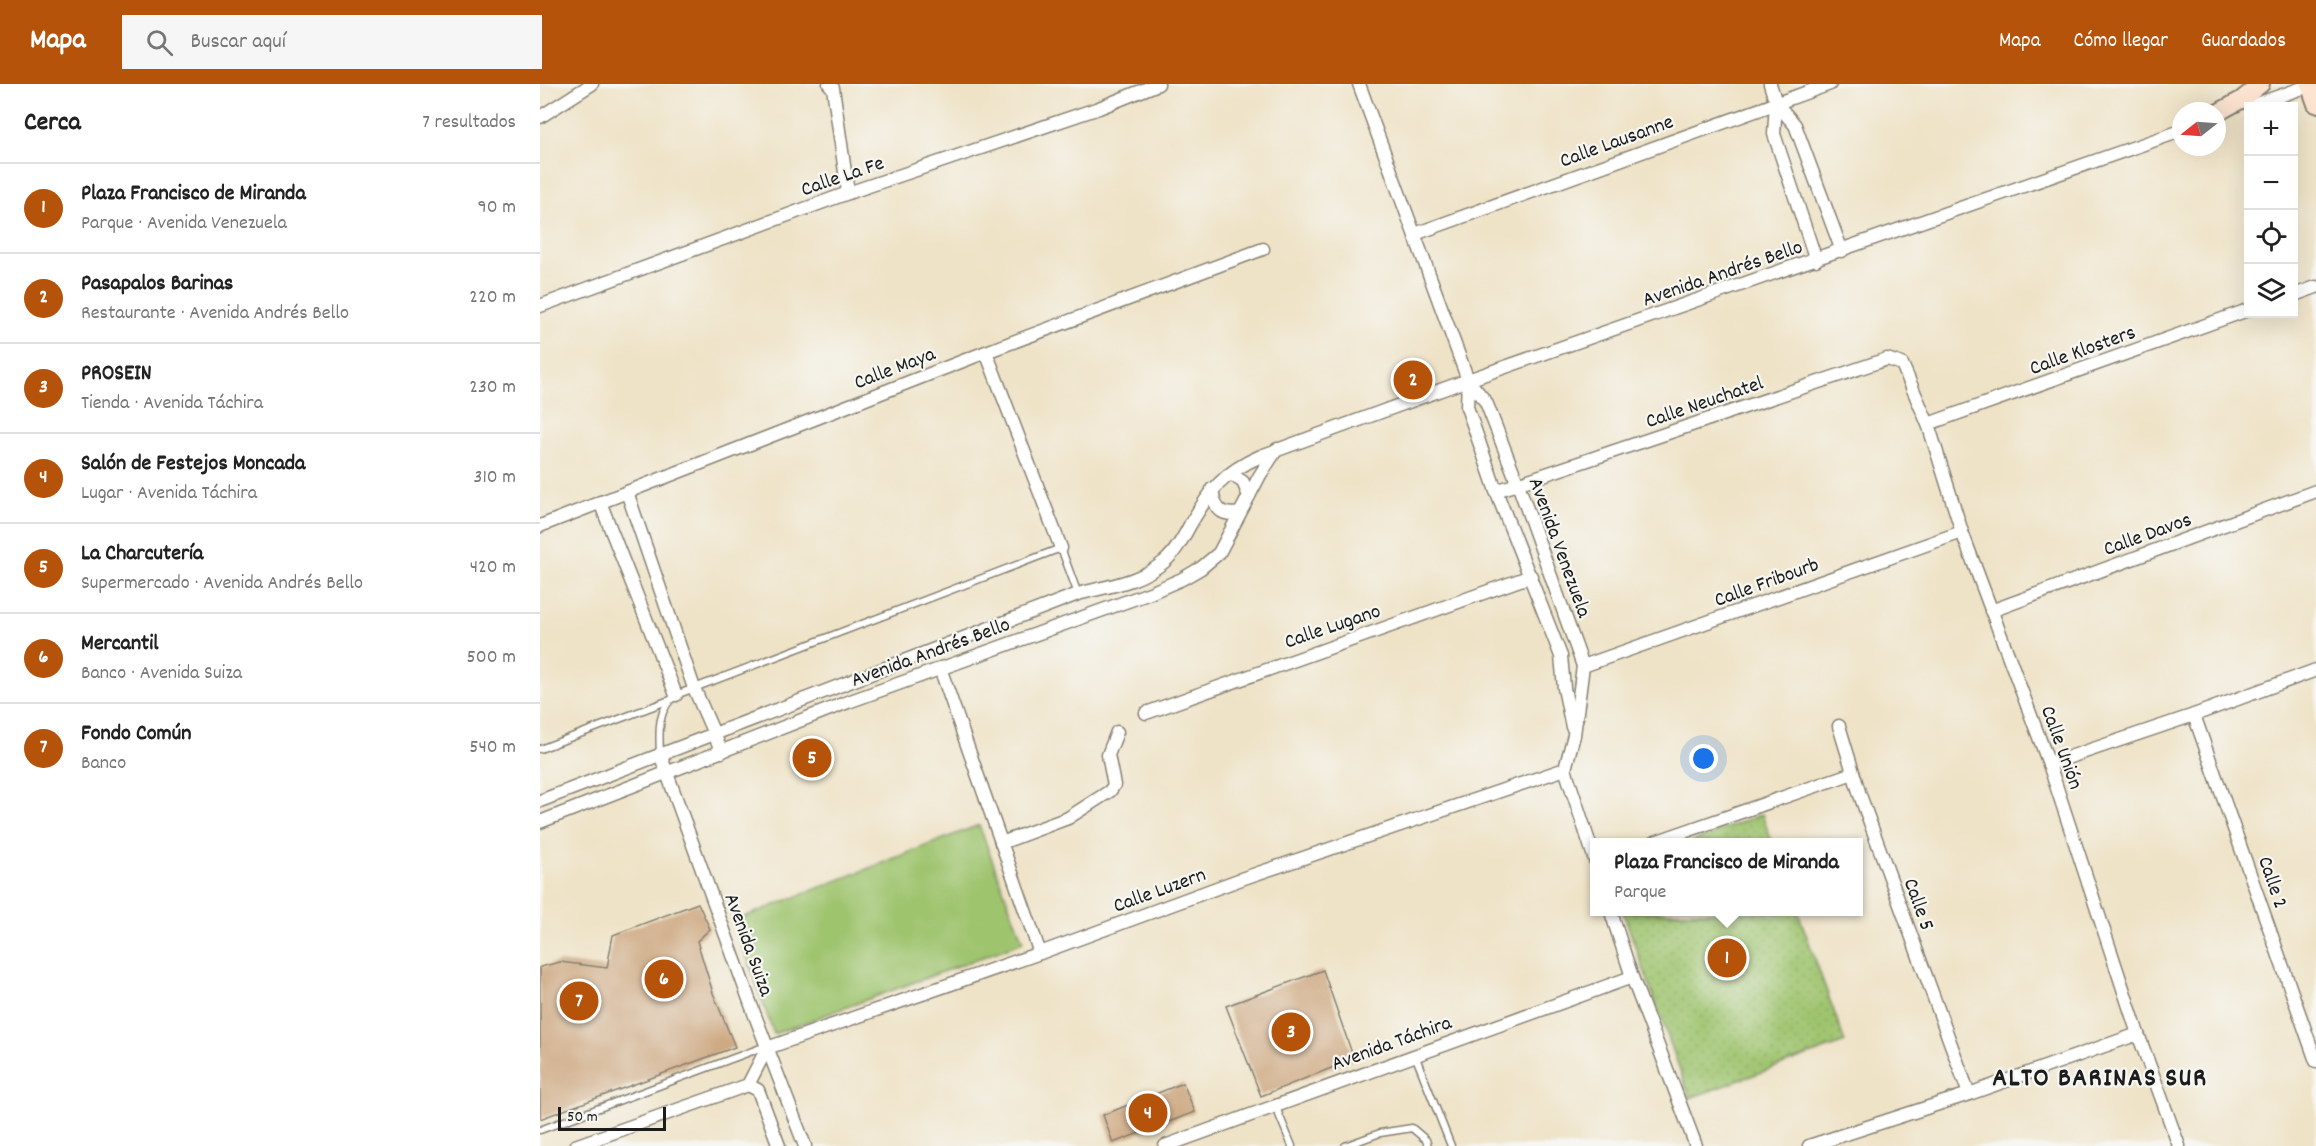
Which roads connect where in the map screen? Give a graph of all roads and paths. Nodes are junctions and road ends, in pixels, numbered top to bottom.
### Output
1 (592, 84) edge
2 (1158, 84) edge
3 (1359, 84) edge
4 (1770, 84) edge
5 (1830, 84) edge
6 (2261, 84) edge
7 (833, 85) edge
8 (2311, 85) edge
9 (2264, 102) edge
10 (1776, 103) junction
11 (2316, 104) edge
12 (2226, 109) edge
13 (2244, 109) edge
14 (2226, 116) edge
15 (540, 117) edge
16 (2172, 135) edge
17 (848, 193) junction
18 (1415, 234) junction
19 (1263, 249) dead end
20 (1842, 251) junction
21 (1816, 260) junction
22 (2316, 286) edge
23 (2298, 293) edge
24 (540, 306) edge
25 (2244, 311) edge
26 (986, 352) junction
27 (1902, 364) joint
28 (1468, 380) junction
29 (1928, 424) junction
30 (1277, 449) junction
31 (1231, 474) junction
32 (1518, 484) junction
33 (1212, 489) junction
34 (1496, 491) junction
35 (2316, 491) edge
36 (627, 492) junction
37 (1249, 496) junction
38 (600, 502) junction
39 (1239, 513) junction
40 (540, 526) edge
41 (1962, 532) junction
42 (1061, 548) junction
43 (1531, 576) junction
44 (1078, 594) junction
45 (1991, 611) junction
46 (1583, 666) junction
47 (940, 668) junction
48 (2316, 669) edge
49 (694, 688) junction
50 (672, 698) junction
51 (1146, 713) dead end
52 (2194, 715) junction
53 (1839, 726) dead end
54 (1117, 732) dead end
55 (713, 734) junction
56 (1574, 735) junction
57 (540, 749) edge
58 (722, 752) junction
59 (660, 754) junction
60 (2049, 764) junction
61 (1565, 769) junction
62 (667, 773) junction
63 (1853, 773) junction
64 (540, 801) edge
65 (540, 822) edge
66 (1669, 838) edge
67 (1001, 843) junction
68 (1590, 845) edge
69 (1612, 916) edge
70 (1040, 954) junction
71 (1632, 976) junction
72 (2138, 1034) junction
73 (767, 1047) junction
74 (1414, 1055) junction
75 (2316, 1061) edge
76 (748, 1085) junction
77 (1968, 1095) junction
78 (1275, 1105) junction
79 (540, 1130) edge
80 (575, 1146) edge
81 (779, 1146) edge
82 (805, 1146) edge
83 (1165, 1146) edge
84 (1292, 1146) edge
85 (1345, 1146) edge
86 (1428, 1146) edge
87 (1451, 1146) edge
88 (1696, 1146) edge
89 (1809, 1146) edge
90 (2179, 1146) edge

1 - 15 street
2 - 17 street, Calle La Fe
3 - 18 street, Avenida Venezuela
4 - 10 street
5 - 10 street, Calle Lausanne
6 - 12 street
7 - 17 street
8 - 9 street
8 - 11 street
10 - 18 street, Calle Lausanne
10 - 20 street
10 - 21 street
13 - 14 street
16 - 20 street, Avenida Andrés Bello
17 - 24 street, Calle La Fe
18 - 28 street, Avenida Venezuela
19 - 26 street, Calle Maya
20 - 21 street, Avenida Andrés Bello
21 - 28 street, Avenida Andrés Bello
22 - 23 street
25 - 29 street, Calle Klosters
26 - 36 street, Calle Maya
26 - 42 street
27 - 29 street, Calle Unión
27 - 32 street, Calle Neuchatel
28 - 30 street, Avenida Andrés Bello
28 - 32 street, Avenida Venezuela
28 - 34 street, Avenida Venezuela
29 - 41 street, Calle Unión
30 - 31 street, Avenida Andrés Bello
30 - 37 street, Avenida Andrés Bello
31 - 33 street, Avenida Andrés Bello
31 - 37 street
32 - 34 street, Calle Neuchatel
32 - 46 street, Avenida Venezuela
33 - 39 street
33 - 44 street, Avenida Andrés Bello
34 - 43 street, Avenida Venezuela
35 - 45 street, Calle Davos
36 - 38 street, Calle Maya
36 - 49 street
37 - 39 street, Avenida Andrés Bello
38 - 40 street, Calle Maya
38 - 50 street
39 - 47 street, Avenida Andrés Bello
41 - 45 street, Calle Unión
41 - 46 street, Calle Fribourb
42 - 44 lane
42 - 49 lane
43 - 51 street, Calle Lugano
43 - 56 street, Avenida Venezuela
44 - 55 street, Avenida Andrés Bello
45 - 60 street, Calle Unión
46 - 56 street, Avenida Venezuela
47 - 58 street, Avenida Andrés Bello
47 - 67 street
48 - 52 street
49 - 50 lane
49 - 55 street
50 - 57 lane
50 - 59 lane
52 - 60 street
52 - 75 street, Calle 2
53 - 63 street, Calle 5
54 - 67 street
55 - 58 street
55 - 59 street, Avenida Andrés Bello
56 - 61 street, Avenida Venezuela
58 - 62 street, Avenida Andrés Bello
59 - 62 street, Avenida Suiza
59 - 64 street, Avenida Andrés Bello
60 - 72 street, Calle Unión
61 - 68 street
61 - 70 street, Calle Luzern
62 - 65 street, Avenida Andrés Bello
62 - 73 street, Avenida Suiza
63 - 66 street
63 - 77 street, Calle 5
67 - 70 street
69 - 71 street
70 - 73 street, Calle Luzern
71 - 74 street, Avenida Táchira
71 - 88 street
72 - 77 street
72 - 90 street, Calle Unión
73 - 76 street
73 - 79 lane
73 - 82 street, Avenida Suiza
74 - 78 street, Avenida Táchira
74 - 87 lane
76 - 80 street
76 - 81 street
77 - 89 street
78 - 83 street, Avenida Táchira
78 - 84 lane
85 - 86 lane

